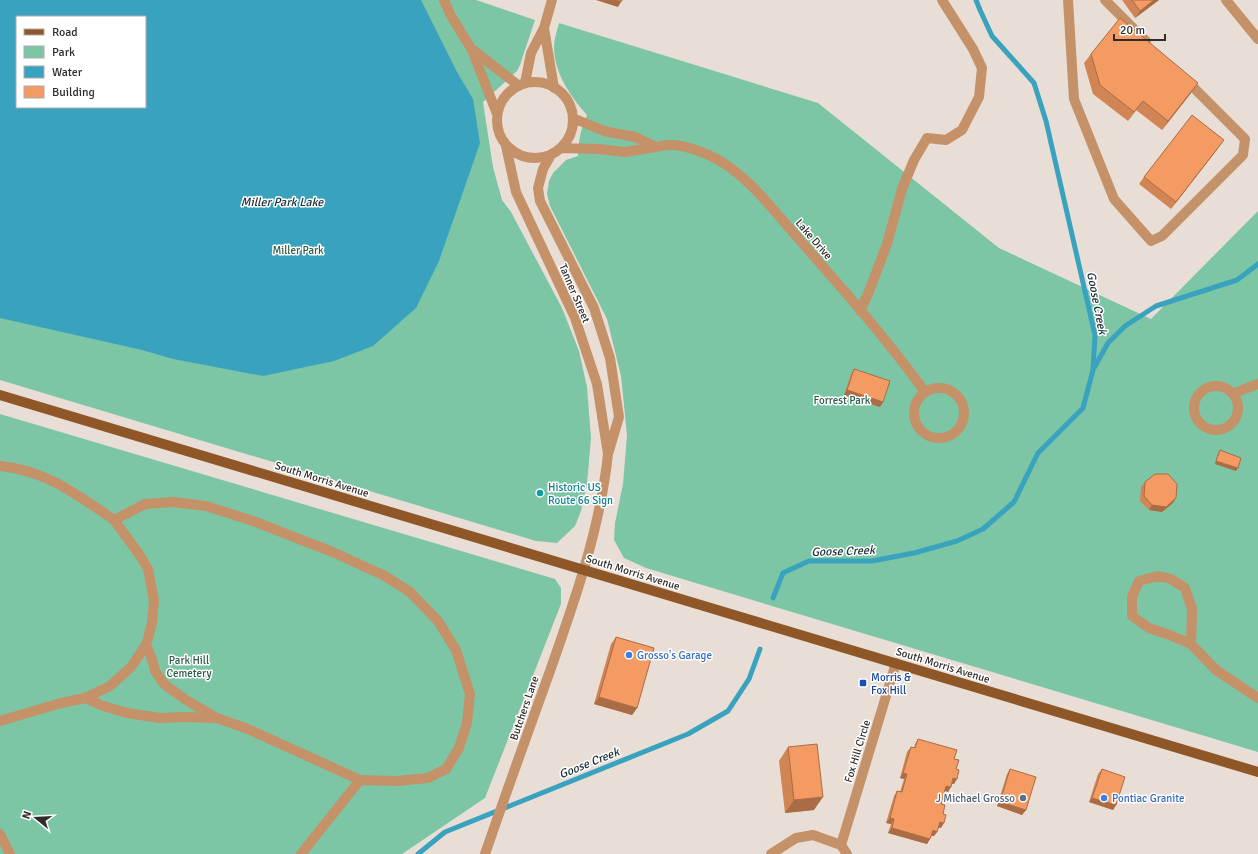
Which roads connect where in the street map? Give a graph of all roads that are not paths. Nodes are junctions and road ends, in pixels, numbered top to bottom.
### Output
1 (444, 0) edge
2 (552, 0) edge
3 (942, 0) edge
4 (1068, 0) edge
5 (1105, 0) edge
6 (1226, 0) edge
7 (544, 28) junction
8 (1258, 39) edge
9 (472, 50) junction
10 (1155, 50) edge
11 (1178, 72) edge
12 (522, 84) junction
13 (554, 88) junction
14 (497, 114) junction
15 (573, 118) junction
16 (506, 146) junction
17 (656, 147) junction
18 (561, 148) junction
19 (551, 155) junction
20 (860, 311) junction
21 (1258, 384) edge
22 (925, 392) junction
23 (1233, 394) junction
24 (0, 396) edge
25 (608, 454) junction
26 (0, 466) edge
27 (114, 520) junction
28 (584, 570) junction
29 (1191, 644) junction
30 (146, 645) junction
31 (896, 663) junction
32 (85, 698) junction
33 (1258, 698) edge
34 (217, 718) junction
35 (0, 721) edge
36 (1258, 772) edge
37 (360, 780) junction
38 (0, 834) edge
39 (841, 845) junction
40 (10, 854) edge
41 (302, 854) edge
42 (485, 854) edge
43 (771, 854) edge
44 (847, 854) edge

1 - 9 street
2 - 7 street
3 - 20 street
4 - 11 street
5 - 10 street
6 - 8 street
7 - 12 street
7 - 13 street
9 - 12 street
9 - 14 street
12 - 13 street
12 - 14 street
13 - 15 street
14 - 16 street
15 - 17 street, Lake Drive
15 - 18 street
16 - 19 street
16 - 25 street, Tanner Street
17 - 18 street, Lake Drive
17 - 20 street, Lake Drive
18 - 19 street
19 - 25 street, Tanner Street
20 - 22 street, Lake Drive
21 - 23 street
22 - 22 street
23 - 23 street
24 - 28 main road, South Morris Avenue
25 - 28 street, Tanner Street
26 - 27 street
27 - 30 street
27 - 37 street
28 - 31 main road, South Morris Avenue
28 - 42 street, Butchers Lane
29 - 29 street
29 - 33 street
30 - 32 street
30 - 34 street
31 - 36 main road, South Morris Avenue
31 - 39 street, Fox Hill Circle
32 - 34 street
32 - 35 street
34 - 37 street
37 - 41 street
38 - 40 street
39 - 43 street
39 - 44 street

